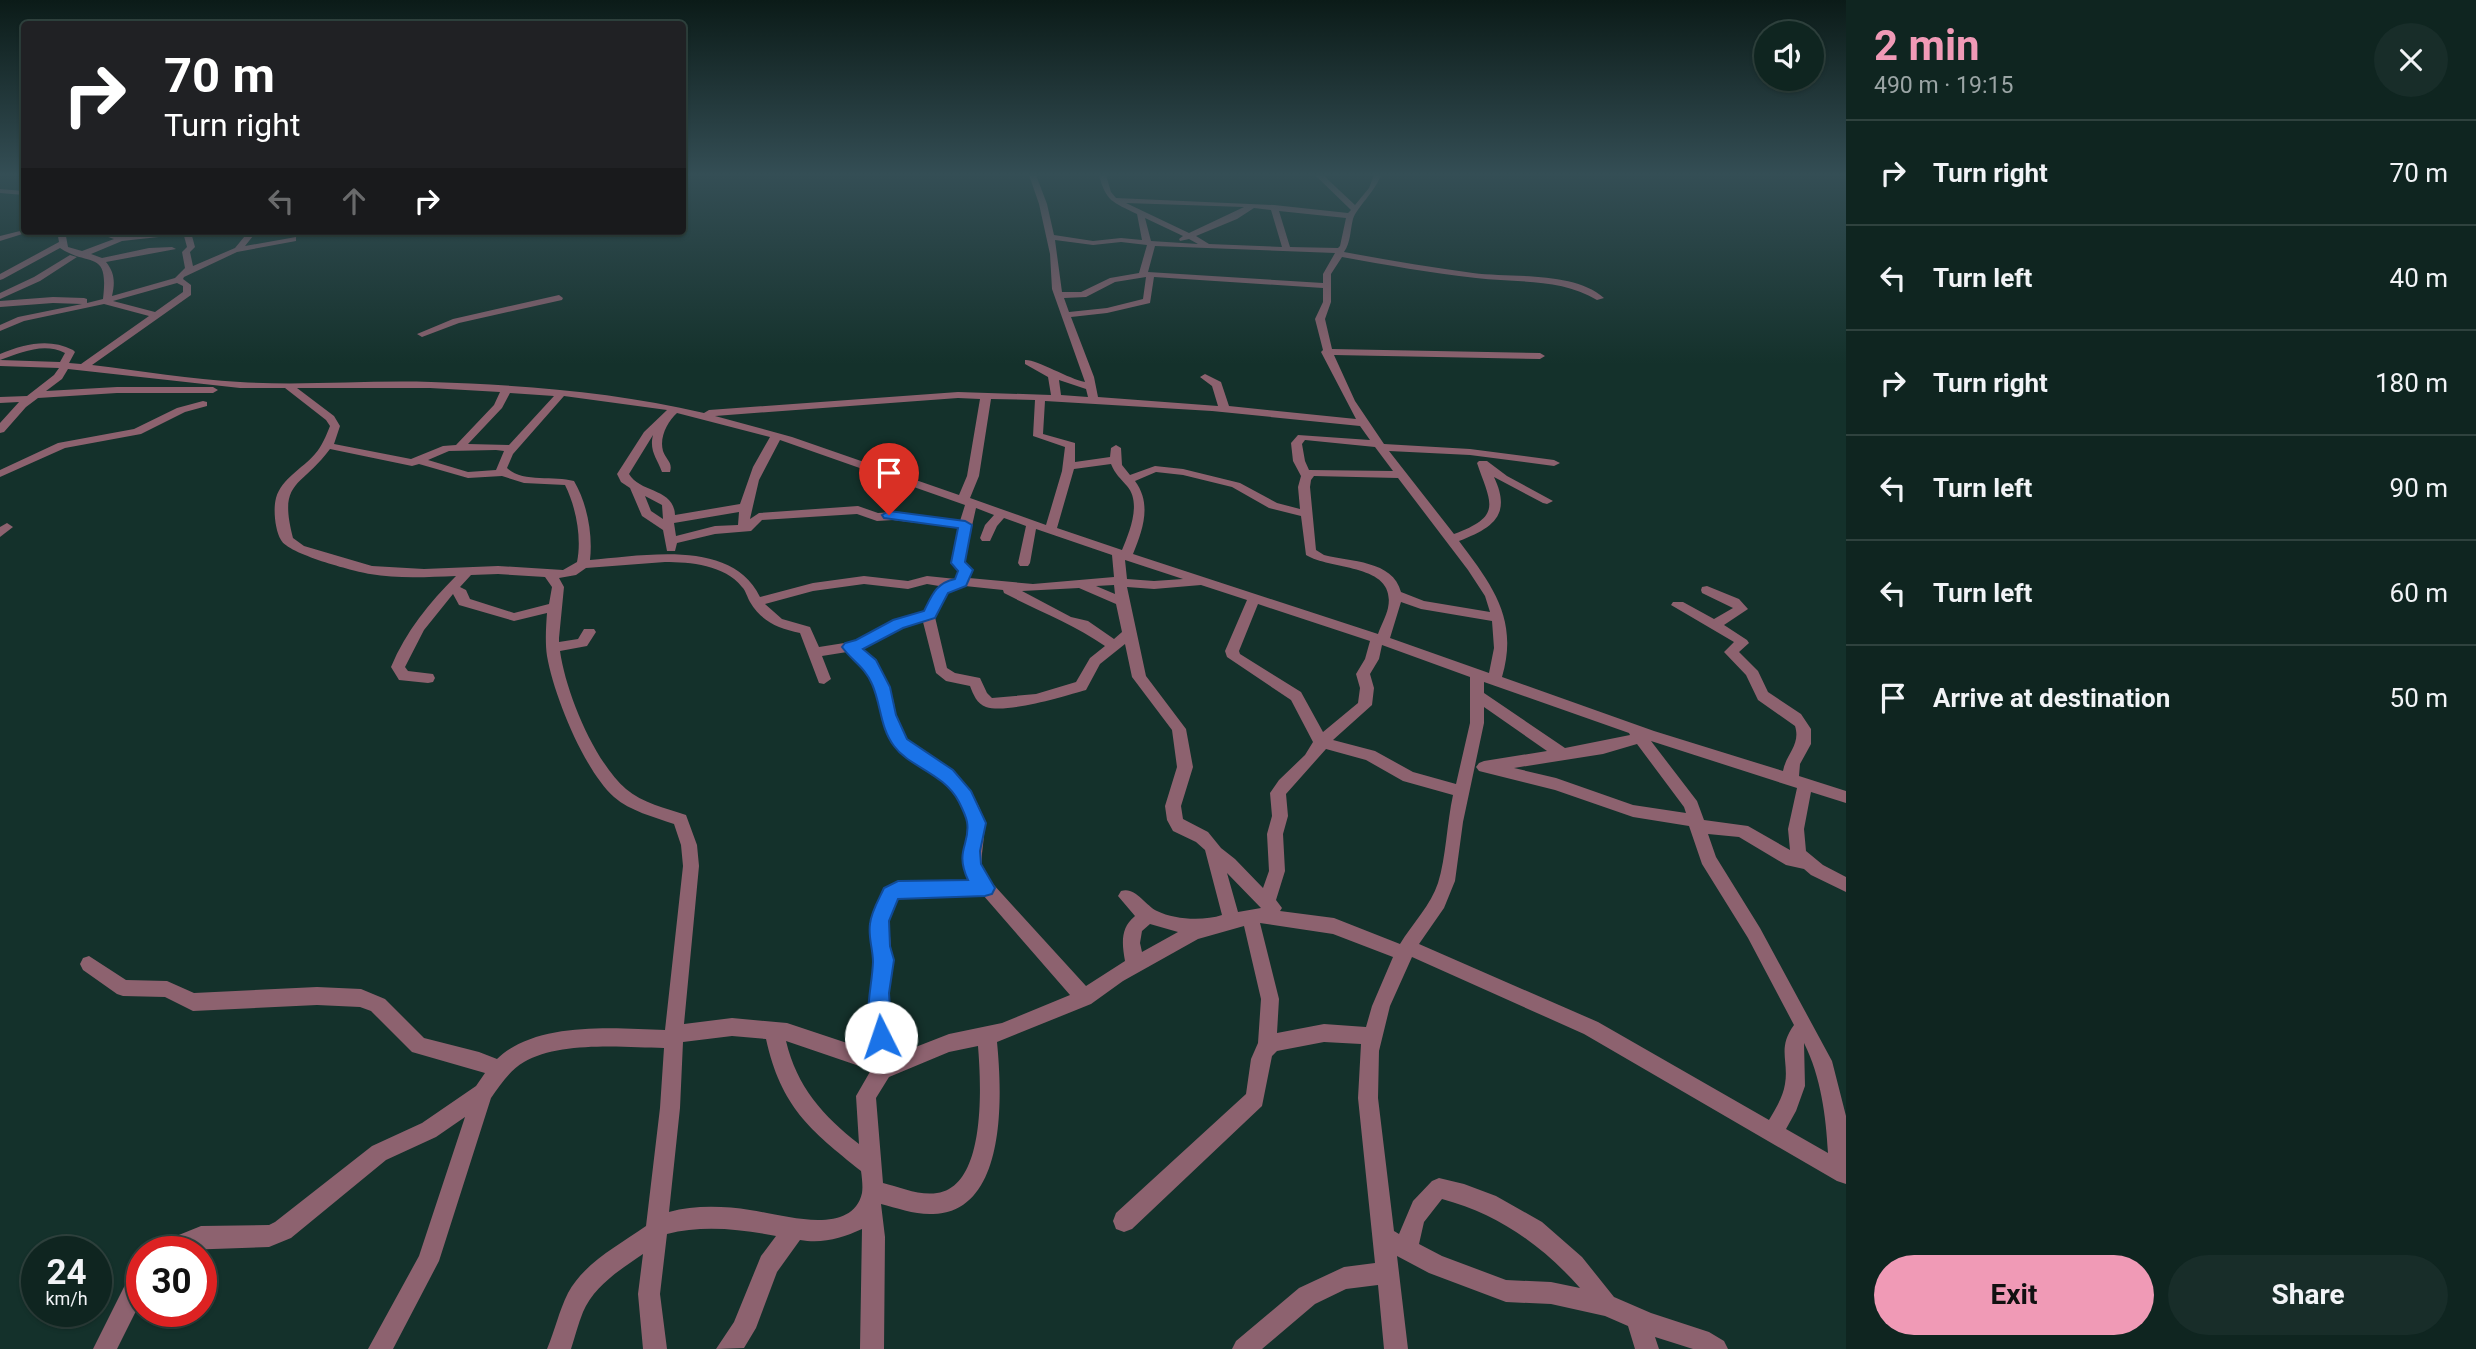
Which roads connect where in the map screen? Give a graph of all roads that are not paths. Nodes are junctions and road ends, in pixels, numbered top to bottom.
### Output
1 (1050, 237) edge
2 (62, 238) edge
3 (129, 238) edge
4 (189, 238) edge
5 (247, 238) edge
6 (1057, 238) edge
7 (1147, 238) edge
8 (1186, 238) edge
9 (1193, 238) edge
10 (1283, 238) edge
11 (1347, 238) edge
12 (120, 239) joint
13 (62, 243) junction
14 (294, 244) dead end
15 (1149, 244) junction
16 (1173, 245) junction
17 (1213, 247) junction
18 (172, 249) dead end
19 (238, 249) junction
20 (1287, 250) junction
21 (1340, 252) junction
22 (79, 254) junction
23 (40, 257) junction
24 (101, 261) junction
25 (189, 263) junction
26 (201, 266) junction
27 (1147, 274) junction
28 (0, 277) edge
29 (180, 277) junction
30 (1326, 286) junction
31 (1058, 295) junction
32 (0, 296) edge
33 (559, 298) dead end
34 (1600, 298) dead end
35 (106, 301) junction
36 (0, 304) edge
37 (154, 315) junction
38 (1066, 315) junction
39 (0, 328) edge
40 (422, 334) dead end
41 (1326, 352) junction
42 (1539, 356) dead end
43 (0, 357) edge
44 (1028, 362) dead end
45 (0, 363) edge
46 (64, 366) junction
47 (83, 367) junction
48 (1050, 373) junction
49 (1205, 377) dead end
50 (240, 384) junction
51 (287, 385) junction
52 (1092, 387) junction
53 (508, 389) junction
54 (562, 393) junction
55 (986, 396) junction
56 (30, 397) junction
57 (1040, 399) junction
58 (1057, 399) junction
59 (0, 400) edge
60 (1094, 401) junction
61 (203, 404) dead end
62 (675, 409) junction
63 (1226, 410) junction
64 (697, 414) junction
65 (663, 419) junction
66 (1364, 423) junction
67 (0, 430) edge
68 (777, 436) junction
69 (1379, 445) junction
70 (329, 446) junction
71 (460, 447) junction
72 (512, 449) junction
73 (1464, 452) junction
74 (419, 461) junction
75 (1483, 463) junction
76 (1554, 463) dead end
77 (1069, 466) junction
78 (666, 470) dead end
79 (503, 473) junction
80 (0, 474) edge
81 (1401, 475) junction
82 (1307, 477) junction
83 (1128, 480) junction
84 (637, 490) junction
85 (968, 501) junction
86 (1547, 501) dead end
87 (745, 507) junction
88 (1002, 513) junction
89 (1306, 514) junction
90 (1032, 524) junction
91 (965, 525) junction
92 (744, 528) junction
93 (1050, 530) junction
94 (669, 531) junction
95 (986, 538) dead end
96 (1450, 540) junction
97 (1122, 555) junction
98 (653, 558) junction
99 (674, 558) junction
100 (1024, 563) dead end
101 (583, 564) junction
102 (468, 571) junction
103 (550, 574) junction
104 (1121, 581) junction
105 (1202, 581) junction
106 (958, 583) junction
107 (1079, 584) junction
108 (452, 588) junction
109 (1005, 588) junction
110 (1707, 590) dead end
111 (1394, 594) junction
112 (1254, 599) junction
113 (757, 602) junction
114 (1122, 602) junction
115 (1678, 605) dead end
116 (554, 607) junction
117 (928, 615) junction
118 (1499, 618) junction
119 (1714, 625) junction
120 (589, 632) dead end
121 (1130, 633) junction
122 (1380, 640) junction
123 (1113, 645) junction
124 (850, 647) junction
125 (553, 648) junction
126 (814, 653) junction
127 (1486, 677) junction
128 (428, 678) dead end
129 (824, 678) dead end
130 (1477, 695) junction
131 (1637, 734) junction
132 (1323, 742) junction
133 (1562, 754) junction
134 (1476, 768) junction
135 (1799, 783) junction
136 (1463, 792) junction
137 (1846, 797) edge
138 (1697, 824) junction
139 (1213, 852) junction
140 (1804, 862) junction
141 (1846, 885) edge
142 (985, 888) junction
143 (1128, 896) dead end
144 (1267, 903) junction
145 (1148, 916) junction
146 (1283, 917) junction
147 (1240, 919) junction
148 (1213, 926) junction
149 (1407, 950) junction
150 (89, 964) dead end
151 (1135, 965) junction
152 (1084, 998) junction
153 (1804, 1027) junction
154 (775, 1031) junction
155 (987, 1035) junction
156 (1373, 1035) junction
157 (675, 1036) junction
158 (1267, 1047) junction
159 (884, 1065) junction
160 (499, 1070) junction
161 (483, 1093) junction
162 (1773, 1133) junction
163 (872, 1167) junction
164 (1843, 1173) edge
165 (871, 1198) junction
166 (1124, 1221) dead end
167 (656, 1229) junction
168 (796, 1229) junction
169 (217, 1237) edge
170 (1386, 1239) junction
171 (1407, 1250) junction
172 (1389, 1273) junction
173 (1606, 1305) junction
174 (126, 1307) edge
175 (1637, 1318) junction
176 (105, 1349) edge
177 (380, 1349) edge
178 (559, 1349) edge
179 (655, 1349) edge
180 (728, 1349) edge
181 (872, 1349) edge
182 (1244, 1349) edge
183 (1396, 1349) edge
184 (1647, 1349) edge
185 (1716, 1349) edge

1 - 31 street
2 - 13 street
3 - 12 street
4 - 25 street
5 - 19 street
6 - 15 street
7 - 15 street
8 - 16 street
9 - 17 street
10 - 20 street
11 - 21 street
12 - 22 street
13 - 22 street
13 - 23 street
14 - 19 street
15 - 16 street
15 - 27 street
16 - 17 street
17 - 20 street
18 - 24 street
19 - 26 street
20 - 21 street
21 - 30 street
21 - 34 street
22 - 23 street
22 - 24 street
22 - 32 street
23 - 28 street
24 - 35 street
25 - 26 street
25 - 29 street
26 - 29 street
27 - 30 street
27 - 31 street
27 - 38 street
29 - 35 street
29 - 37 street
30 - 41 street
31 - 38 street
33 - 40 street
35 - 36 street
35 - 37 street
35 - 39 street
37 - 47 street
38 - 52 street
41 - 42 street
41 - 66 street
43 - 46 street
44 - 48 street
45 - 46 street
46 - 47 street
46 - 56 street
47 - 50 street
48 - 52 street
48 - 58 street
49 - 63 street
50 - 51 street
50 - 56 street
51 - 53 street
51 - 70 street
52 - 60 street
53 - 54 street
53 - 71 street
54 - 62 street
54 - 72 street
55 - 57 street
55 - 64 street
55 - 85 street
56 - 59 street
56 - 67 street
57 - 58 street
57 - 77 street
58 - 60 street
60 - 63 street
61 - 80 street
62 - 64 street
62 - 65 street
63 - 66 street
64 - 68 street
65 - 78 street
65 - 84 street
66 - 69 street
68 - 85 street
68 - 87 street
69 - 73 street
69 - 81 street
69 - 82 street
70 - 74 street
70 - 102 street
71 - 72 street
71 - 74 street
72 - 79 street
73 - 75 street
73 - 76 street
74 - 79 street
75 - 86 street
75 - 96 street
77 - 83 street
77 - 93 street
79 - 101 street
81 - 82 street
81 - 96 street
82 - 89 street
83 - 89 street
83 - 97 street
84 - 94 street
84 - 94 street
85 - 88 street
85 - 91 street
87 - 92 street
87 - 94 street
88 - 90 street
88 - 95 street
89 - 111 street
90 - 93 street
90 - 100 street
91 - 92 street
91 - 106 street
92 - 94 street
93 - 97 street
94 - 98 street
94 - 99 street
96 - 118 street
97 - 104 street
97 - 105 street
98 - 99 street
98 - 101 street
99 - 113 street
101 - 103 street
102 - 103 street
102 - 108 street
103 - 116 street
104 - 105 street
104 - 107 street
104 - 114 street
105 - 112 street
106 - 109 street
106 - 113 street
106 - 117 street
107 - 109 street
107 - 114 street
108 - 116 street
108 - 128 street
109 - 123 street
110 - 119 street
111 - 118 street
111 - 122 street
112 - 122 street
112 - 132 street
113 - 126 street
114 - 121 street
115 - 119 street
116 - 125 street
117 - 123 street
117 - 124 street
118 - 127 street
119 - 135 street
120 - 125 street
121 - 123 street
121 - 139 street
122 - 127 street
122 - 132 street
124 - 126 street
124 - 142 street
125 - 157 street
126 - 129 street
127 - 130 street
127 - 131 street
130 - 133 street
130 - 134 street
131 - 133 street
131 - 135 street
131 - 138 street
132 - 136 street
132 - 144 street
133 - 134 street
134 - 136 street
134 - 138 street
135 - 137 street
135 - 140 street
136 - 149 street
138 - 140 street
138 - 153 street
139 - 144 street
139 - 147 street
140 - 141 street
142 - 152 street
142 - 159 street
143 - 145 street
144 - 146 street
145 - 148 street
145 - 151 street
146 - 147 street
146 - 149 street
147 - 148 street
147 - 158 street
148 - 151 street
149 - 156 street
149 - 162 street
150 - 160 street
151 - 152 street
152 - 155 street
153 - 162 street
153 - 164 street
154 - 157 street
154 - 159 street
154 - 163 street
155 - 159 street
155 - 165 street
156 - 158 street
156 - 170 street
157 - 160 street
157 - 167 street
158 - 166 street
159 - 163 street
160 - 161 street
161 - 169 street
161 - 177 street
162 - 164 street
163 - 165 street
165 - 168 street
165 - 181 street
167 - 168 street
167 - 178 street
167 - 179 street
168 - 180 street
170 - 171 street
170 - 172 street
171 - 173 street
171 - 173 street
172 - 182 street
172 - 183 street
173 - 175 street
174 - 176 street
175 - 184 street
175 - 185 street

